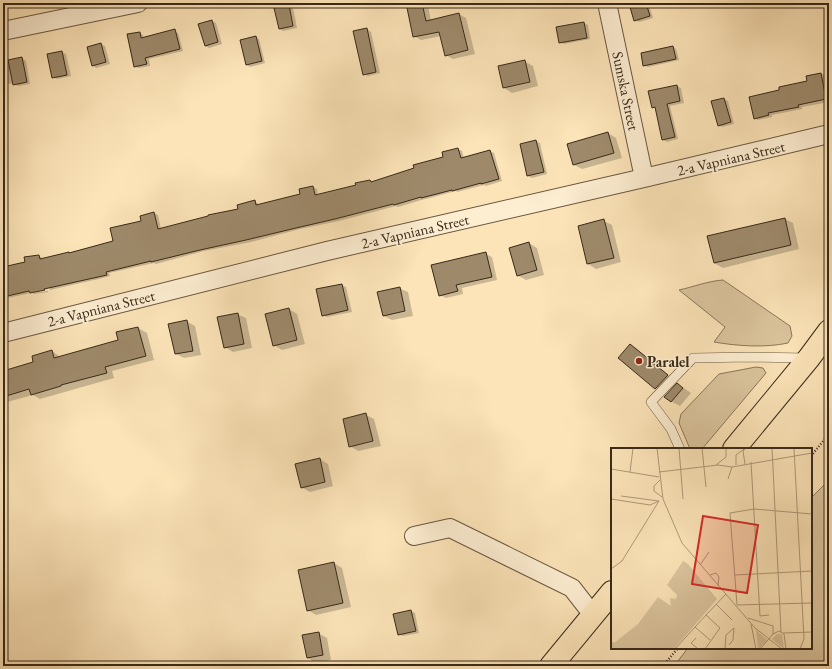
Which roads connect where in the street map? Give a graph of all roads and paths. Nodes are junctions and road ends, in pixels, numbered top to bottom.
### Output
1 (138, 3) edge
2 (608, 3) edge
3 (3, 32) edge
4 (829, 134) edge
5 (644, 178) junction
6 (829, 331) edge
7 (3, 333) edge
8 (809, 358) junction
9 (829, 434) edge
10 (680, 448) edge
11 (735, 448) edge
12 (812, 455) edge
13 (414, 536) dead end
14 (611, 593) edge
15 (593, 615) junction
16 (677, 649) edge
17 (551, 666) edge
18 (663, 666) edge

1 - 3 street
2 - 5 street, Sumska Street
4 - 5 street, 2-a Vapniana Street
5 - 7 street, 2-a Vapniana Street
6 - 8 main road
8 - 10 lane
8 - 11 main road
9 - 12 path
13 - 15 street
14 - 15 main road
15 - 17 main road
16 - 18 path

